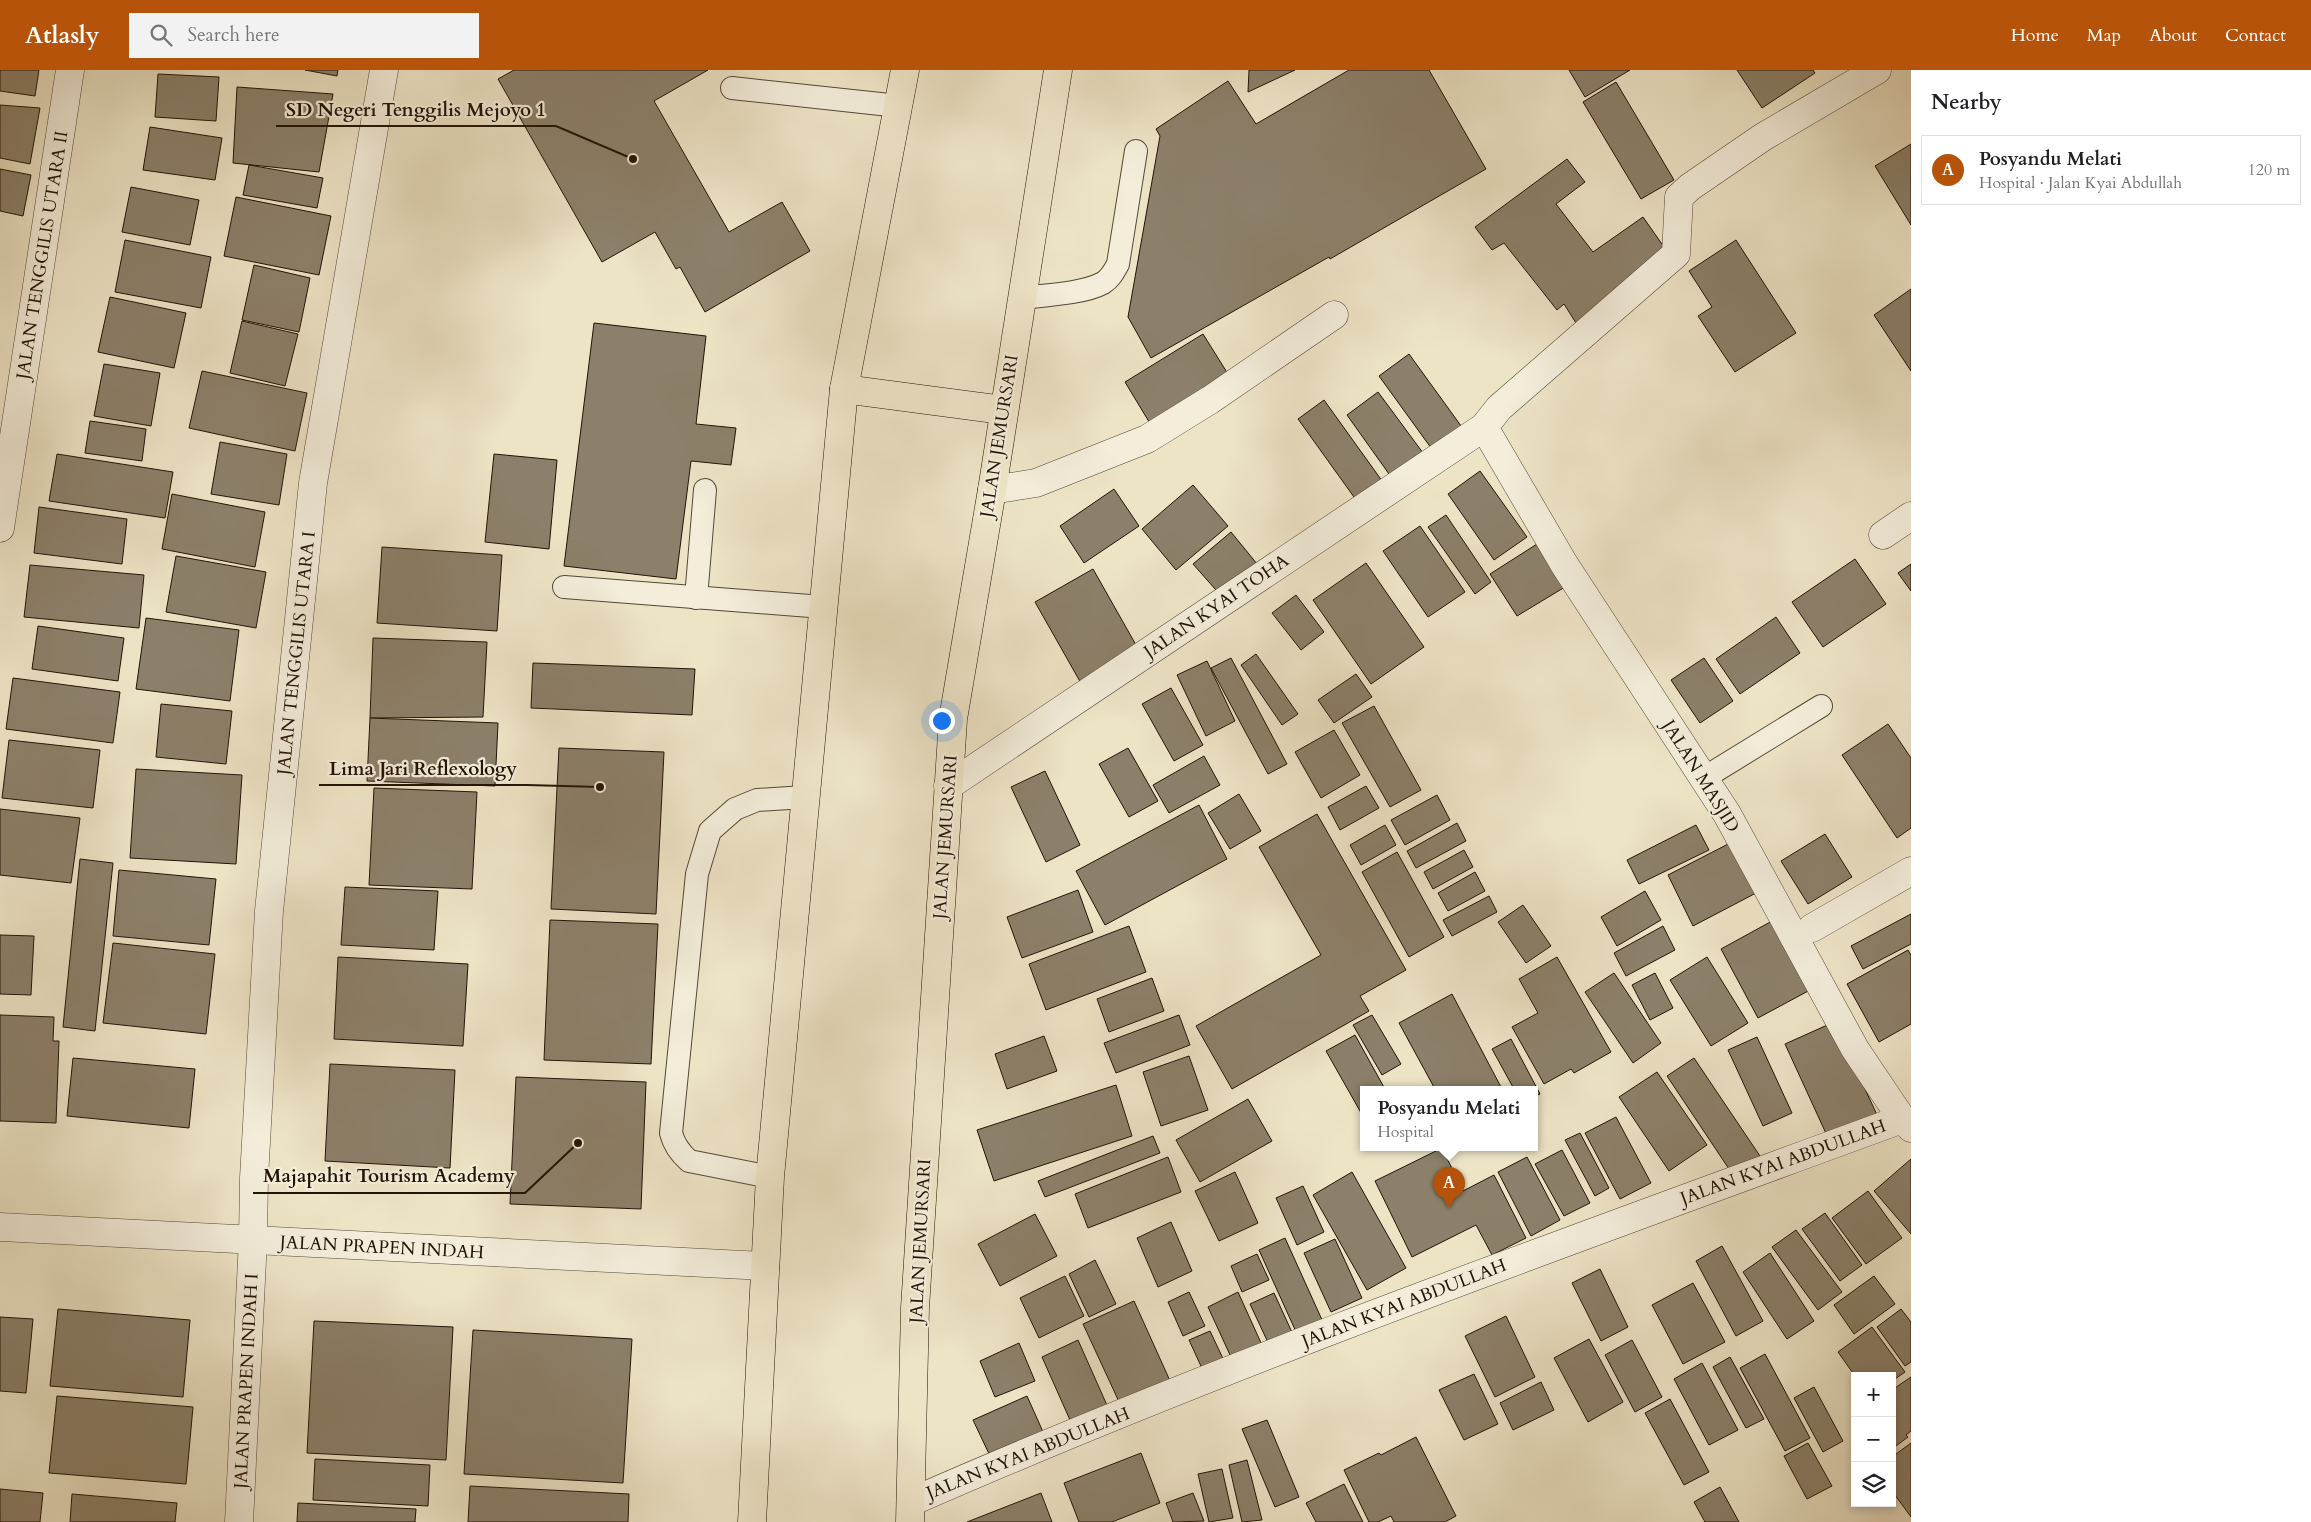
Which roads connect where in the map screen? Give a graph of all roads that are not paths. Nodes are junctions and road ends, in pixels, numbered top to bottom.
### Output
1 (70, 70) edge
2 (384, 70) edge
3 (905, 70) edge
4 (1058, 70) edge
5 (1877, 70) edge
6 (732, 88) dead end
7 (899, 106) junction
8 (1136, 151) dead end
9 (1021, 298) junction
10 (1334, 315) dead end
11 (844, 389) junction
12 (1003, 410) junction
13 (1484, 427) junction
14 (705, 490) dead end
15 (992, 490) junction
16 (1911, 516) edge
17 (0, 528) edge
18 (1883, 535) dead end
19 (564, 587) dead end
20 (696, 598) junction
21 (823, 607) junction
22 (1822, 706) dead end
23 (1704, 778) junction
24 (948, 786) junction
25 (805, 797) junction
26 (1911, 871) edge
27 (1812, 928) dead end
28 (1907, 1124) edge
29 (770, 1178) junction
30 (0, 1227) edge
31 (253, 1240) junction
32 (765, 1266) junction
33 (910, 1512) edge
34 (239, 1522) edge
35 (752, 1522) edge

1 - 17 street, JALAN TENGGILIS UTARA II
2 - 31 street, JALAN TENGGILIS UTARA I
3 - 7 main road
4 - 9 main road, JALAN JEMURSARI
5 - 13 street, JALAN KYAI TOHA
6 - 7 lane
7 - 11 main road
8 - 9 lane
9 - 12 main road, JALAN JEMURSARI
10 - 15 street
11 - 12 main road
11 - 21 main road
12 - 15 main road, JALAN JEMURSARI
13 - 23 street, JALAN MASJID
13 - 24 street, JALAN KYAI TOHA
14 - 20 lane
15 - 24 main road, JALAN JEMURSARI
16 - 18 street
19 - 20 lane
20 - 21 lane
21 - 25 main road
22 - 23 lane
23 - 28 street, JALAN MASJID
24 - 33 main road, JALAN JEMURSARI
25 - 29 main road
25 - 29 lane
26 - 27 street
28 - 33 street, JALAN KYAI ABDULLAH
29 - 32 main road
30 - 31 street, JALAN PRAPEN INDAH
31 - 32 street, JALAN PRAPEN INDAH
31 - 34 street, JALAN PRAPEN INDAH I
32 - 35 main road

